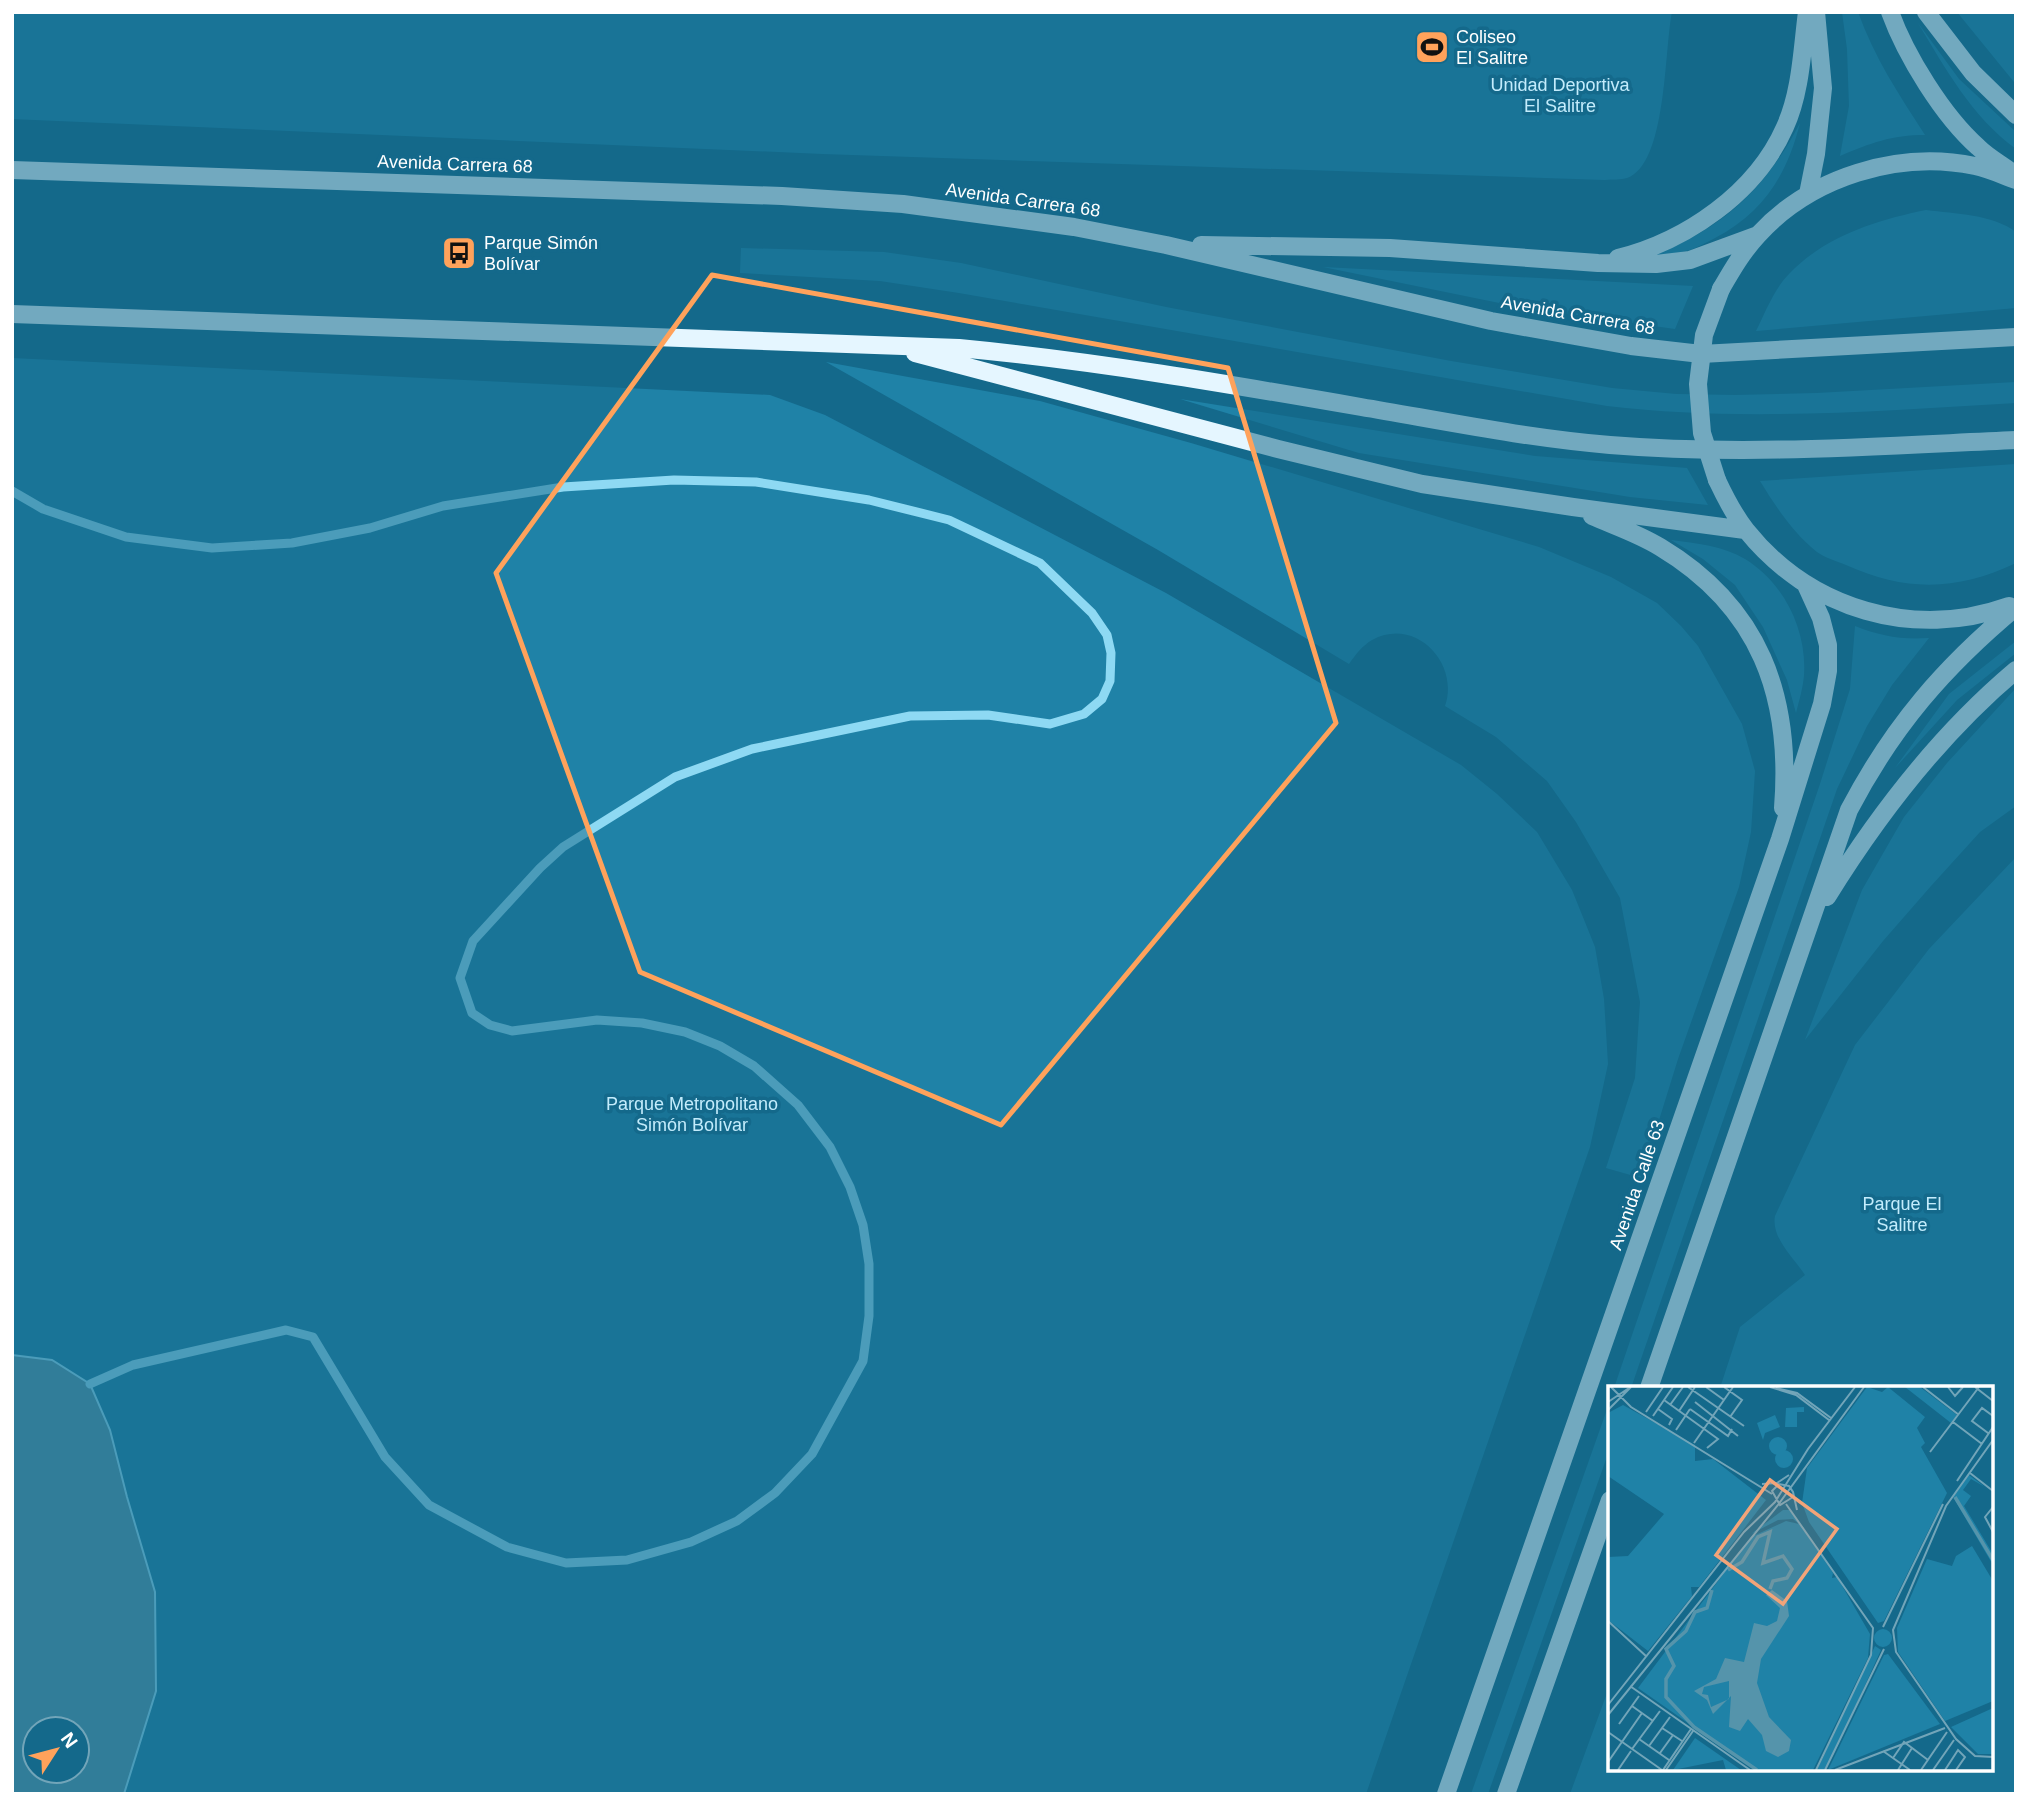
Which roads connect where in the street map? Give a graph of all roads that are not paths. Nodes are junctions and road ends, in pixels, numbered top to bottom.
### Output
1 (1807, 12) edge
2 (1816, 12) edge
3 (1889, 12) edge
4 (1926, 12) edge
5 (2016, 115) edge
6 (12, 170) edge
7 (2016, 175) edge
8 (2016, 180) edge
9 (1808, 194) junction
10 (1758, 235) junction
11 (1166, 245) junction
12 (1598, 263) junction
13 (12, 314) edge
14 (2016, 337) edge
15 (878, 343) junction
16 (2016, 440) edge
17 (1573, 507) junction
18 (1745, 530) junction
19 (1806, 585) junction
20 (2016, 605) edge
21 (2016, 670) edge
22 (1780, 839) junction
23 (1809, 926) junction
24 (1650, 1386) edge
25 (1608, 1506) edge
26 (1446, 1794) edge
27 (1506, 1794) edge

1 - 12 main road
2 - 9 main road
3 - 7 main road
4 - 5 main road
6 - 11 main road, Avenida Carrera 68
8 - 9 main road
9 - 10 main road
10 - 12 main road
10 - 18 main road, bridge
11 - 12 main road
11 - 14 main road, Avenida Carrera 68
13 - 15 main road
15 - 16 main road
15 - 17 main road
17 - 18 main road
17 - 22 main road
18 - 19 main road
19 - 20 main road
19 - 22 main road, Avenida Calle 63
20 - 23 main road
21 - 23 main road
22 - 26 main road, Avenida Calle 63
23 - 24 main road
25 - 27 main road

